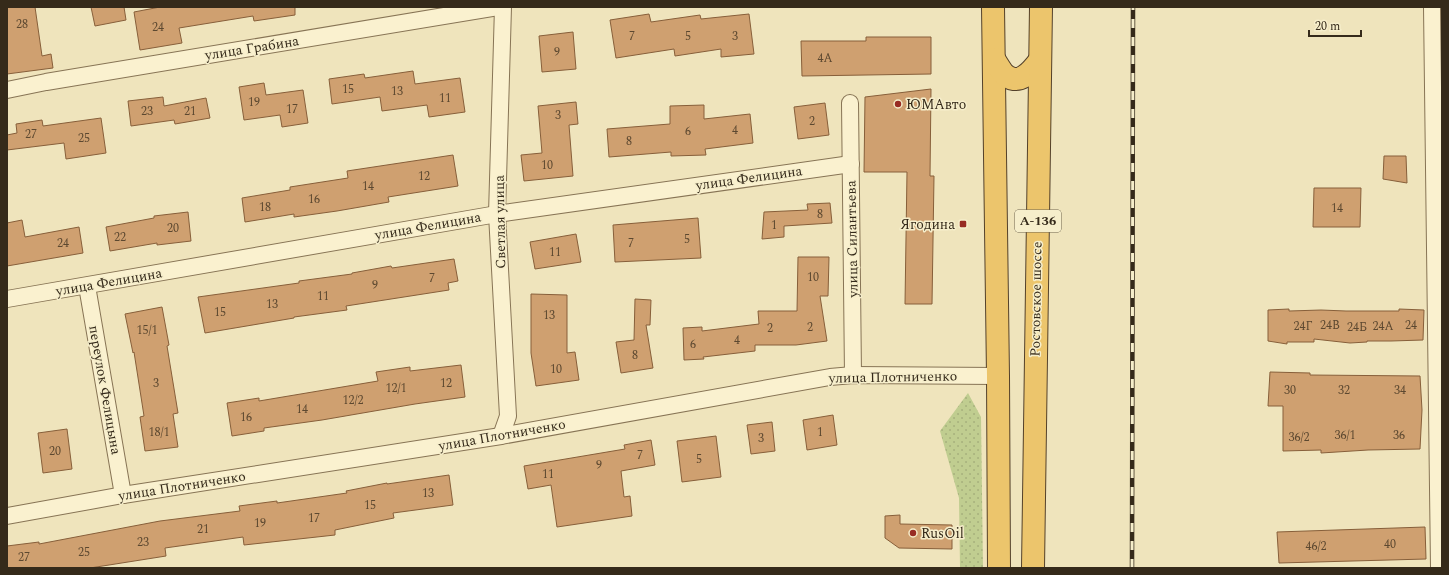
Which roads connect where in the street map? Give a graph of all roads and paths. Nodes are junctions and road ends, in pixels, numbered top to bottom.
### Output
1 (498, 7) edge
2 (502, 7) edge
3 (993, 7) edge
4 (1041, 7) edge
5 (1432, 7) edge
6 (994, 59) junction
7 (1040, 60) junction
8 (7, 90) edge
9 (850, 103) dead end
10 (851, 164) junction
11 (498, 214) junction
12 (87, 286) junction
13 (7, 299) edge
14 (1439, 316) edge
15 (853, 375) junction
16 (998, 376) junction
17 (502, 436) junction
18 (123, 495) junction
19 (7, 516) edge
20 (999, 568) edge
21 (1033, 568) edge
22 (1439, 568) edge

1 - 8 street, улица Грабина
2 - 11 street, Светлая улица
3 - 6 highway, А-136
4 - 7 highway, Ростовское шоссе / А-136
5 - 14 street
6 - 7 highway
6 - 16 highway, А-136
7 - 21 highway, Ростовское шоссе / А-136
9 - 10 street, улица Силантьева
10 - 11 street, улица Фелицина
10 - 15 street, улица Силантьева
11 - 12 street, улица Фелицина
11 - 17 street, Светлая улица
12 - 13 street, улица Фелицина
12 - 18 street, переулок Фелицына
14 - 22 street
15 - 16 street, улица Плотниченко
15 - 17 street, улица Плотниченко
16 - 20 highway, А-136
17 - 18 street, улица Плотниченко
18 - 19 street, улица Плотниченко

